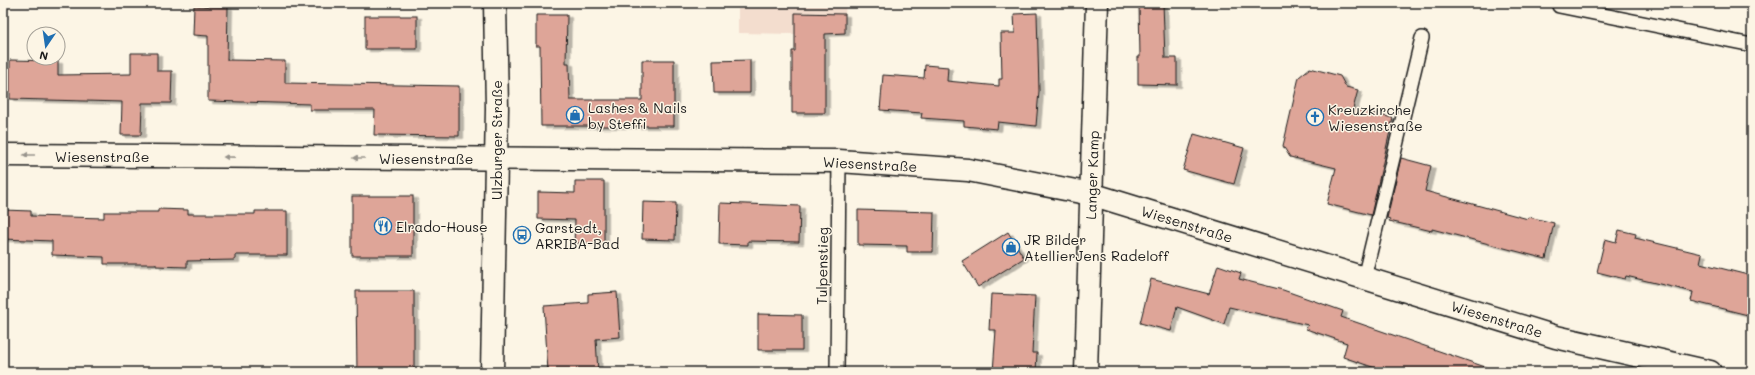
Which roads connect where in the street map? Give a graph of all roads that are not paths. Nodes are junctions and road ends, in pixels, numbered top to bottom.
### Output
1 (495, 3) edge
2 (1098, 3) edge
3 (1560, 6) dead end
4 (1422, 38) dead end
5 (1752, 45) edge
6 (3, 155) edge
7 (496, 159) junction
8 (839, 161) junction
9 (1091, 194) junction
10 (1364, 278) junction
11 (492, 372) edge
12 (837, 372) edge
13 (1086, 372) edge
14 (1710, 372) edge

1 - 7 street, Ulzburger Straße
2 - 9 street, Langer Kamp
3 - 5 lane
4 - 10 lane
7 -> 6 street, Wiesenstraße
7 - 8 street, Wiesenstraße
7 - 11 street, Ulzburger Straße
8 - 9 street, Wiesenstraße
8 - 12 lane, Tulpenstieg
9 - 10 street, Wiesenstraße
9 - 13 street, Langer Kamp
10 - 14 street, Wiesenstraße

